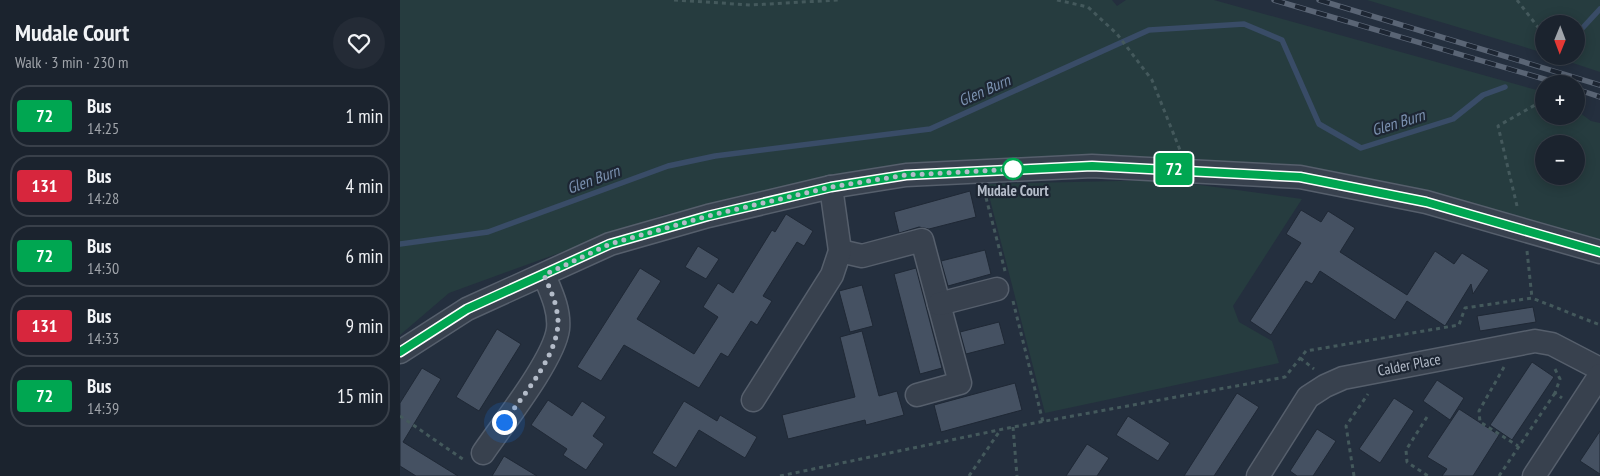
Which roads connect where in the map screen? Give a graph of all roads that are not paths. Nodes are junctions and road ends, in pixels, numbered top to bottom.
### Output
1 (831, 187) junction
2 (840, 251) junction
3 (1600, 252) edge
4 (544, 275) junction
5 (997, 289) dead end
6 (939, 304) junction
7 (400, 352) edge
8 (1600, 369) edge
9 (1600, 376) edge
10 (917, 395) dead end
11 (753, 400) dead end
12 (475, 458) road end
13 (1258, 476) edge
14 (1534, 476) edge

1 - 2 street
1 - 3 street
1 - 4 street
2 - 6 street
2 - 11 street
4 - 7 street
4 - 12 street
5 - 6 street
6 - 10 street
8 - 13 street, Calder Place
9 - 14 street

